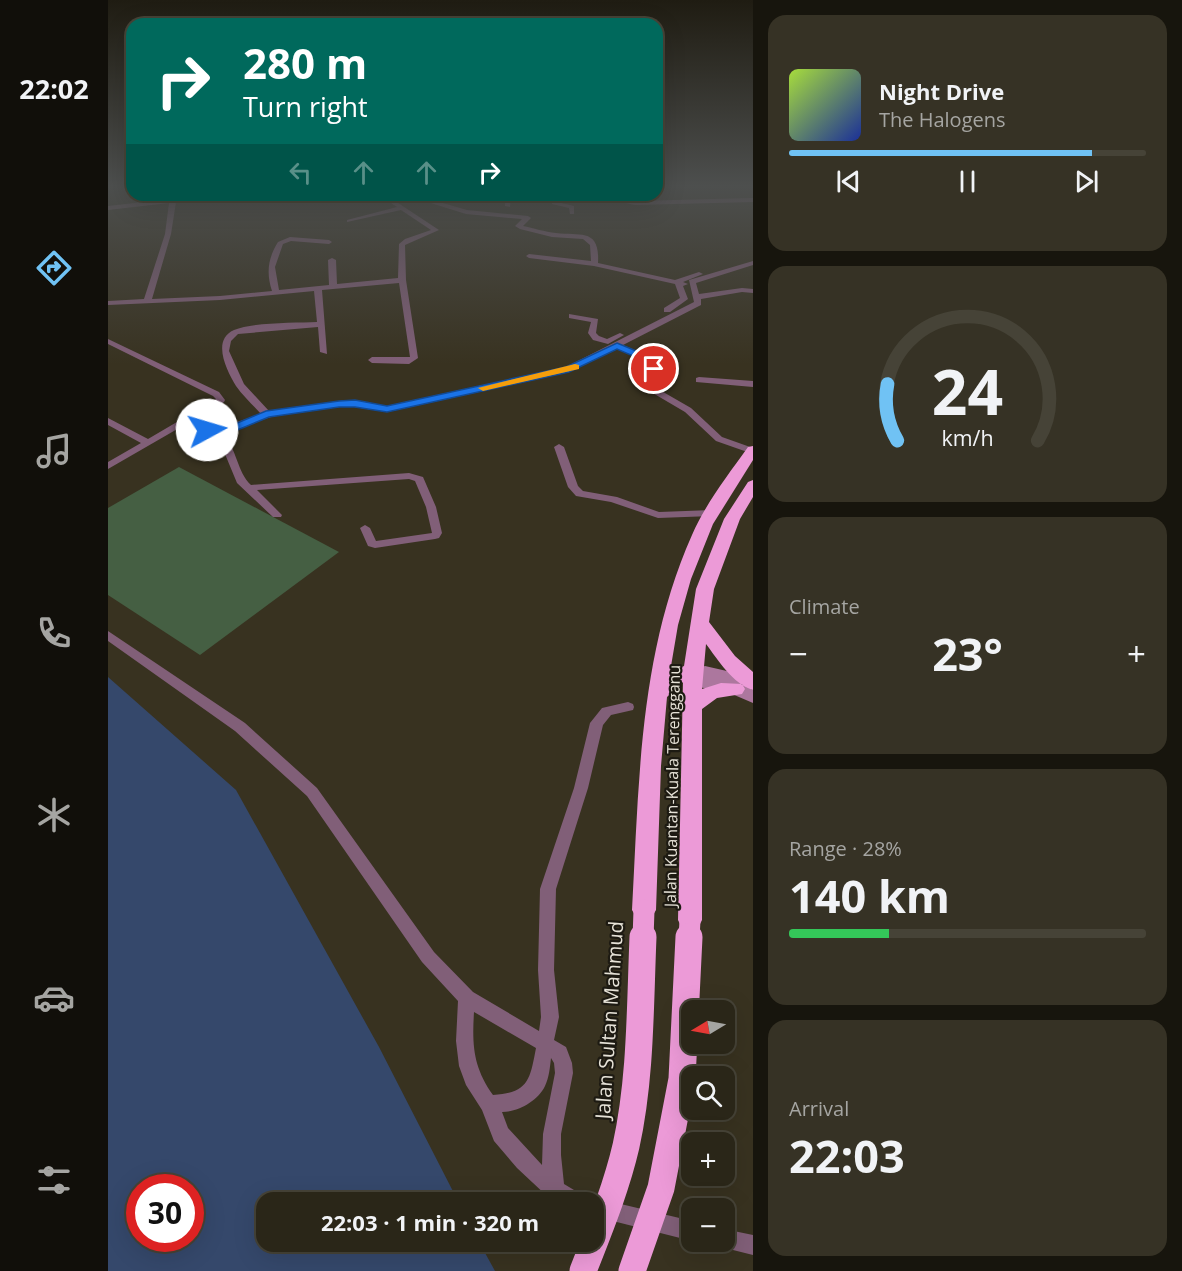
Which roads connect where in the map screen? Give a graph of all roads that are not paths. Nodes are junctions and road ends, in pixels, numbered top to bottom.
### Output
1 (165, 245) edge
2 (279, 245) edge
3 (402, 245) edge
4 (594, 245) edge
5 (529, 255) dead end
6 (753, 257) edge
7 (332, 260) dead end
8 (753, 263) edge
9 (594, 264) junction
10 (402, 280) junction
11 (679, 283) junction
12 (692, 285) junction
13 (333, 287) junction
14 (318, 289) junction
15 (753, 291) edge
16 (276, 293) junction
17 (697, 297) junction
18 (147, 302) junction
19 (108, 303) edge
20 (572, 316) dead end
21 (321, 324) junction
22 (108, 341) edge
23 (617, 345) junction
24 (324, 352) dead end
25 (372, 360) dead end
26 (699, 380) dead end
27 (753, 384) edge
28 (266, 414) junction
29 (108, 421) edge
30 (189, 422) junction
31 (218, 435) junction
32 (148, 443) junction
33 (559, 447) dead end
34 (753, 450) edge
35 (108, 466) edge
36 (753, 485) edge
37 (249, 488) junction
38 (712, 513) junction
39 (277, 515) dead end
40 (365, 528) dead end
41 (700, 622) junction
42 (108, 635) edge
43 (664, 646) junction
44 (689, 674) junction
45 (747, 685) edge
46 (656, 696) junction
47 (753, 696) edge
48 (627, 707) dead end
49 (691, 709) junction
50 (644, 910) joint
51 (467, 998) junction
52 (545, 1045) junction
53 (489, 1104) junction
54 (555, 1190) junction
55 (558, 1192) edge
56 (604, 1209) edge
57 (681, 1228) edge
58 (735, 1241) edge
59 (753, 1245) edge
60 (583, 1271) edge
61 (632, 1271) edge

1 - 18 street
2 - 16 street
3 - 10 street
4 - 9 street
5 - 9 street
6 - 11 street
7 - 13 street
8 - 12 street
9 - 11 street
10 - 13 street
10 - 25 street
11 - 12 street
11 - 20 street
12 - 17 street
13 - 14 street
14 - 16 street
14 - 21 street
15 - 17 street
16 - 18 street
17 - 23 street
18 - 19 street
21 - 24 street
21 - 28 street
22 - 30 street
23 - 28 street
23 - 34 street
26 - 27 street
28 - 31 street
29 - 32 street
30 - 31 street
30 - 32 street
31 - 37 street
32 - 35 street
33 - 38 street
34 - 38 highway, Jalan Kuantan-Kuala Terengganu
36 - 41 highway, Jalan Kuantan-Kuala Terengganu
37 - 39 street
37 - 40 street
38 - 43 highway, Jalan Kuantan-Kuala Terengganu
41 - 44 highway, Jalan Kuantan-Kuala Terengganu
41 - 45 highway
42 - 51 street
43 - 44 highway
43 - 46 highway, Jalan Kuantan-Kuala Terengganu
44 - 45 street
44 - 46 highway
44 - 49 highway, Jalan Kuantan-Kuala Terengganu
45 - 47 street
45 - 49 highway
46 - 50 highway, Jalan Kuantan-Kuala Terengganu
48 - 52 street
49 - 61 highway, Jalan Kuantan-Kuala Terengganu, bridge
50 - 60 highway, Jalan Sultan Mahmud, bridge
51 - 52 street
51 - 53 street
52 - 53 street
52 - 54 street
53 - 54 street
54 - 55 street
56 - 57 street
58 - 59 street

